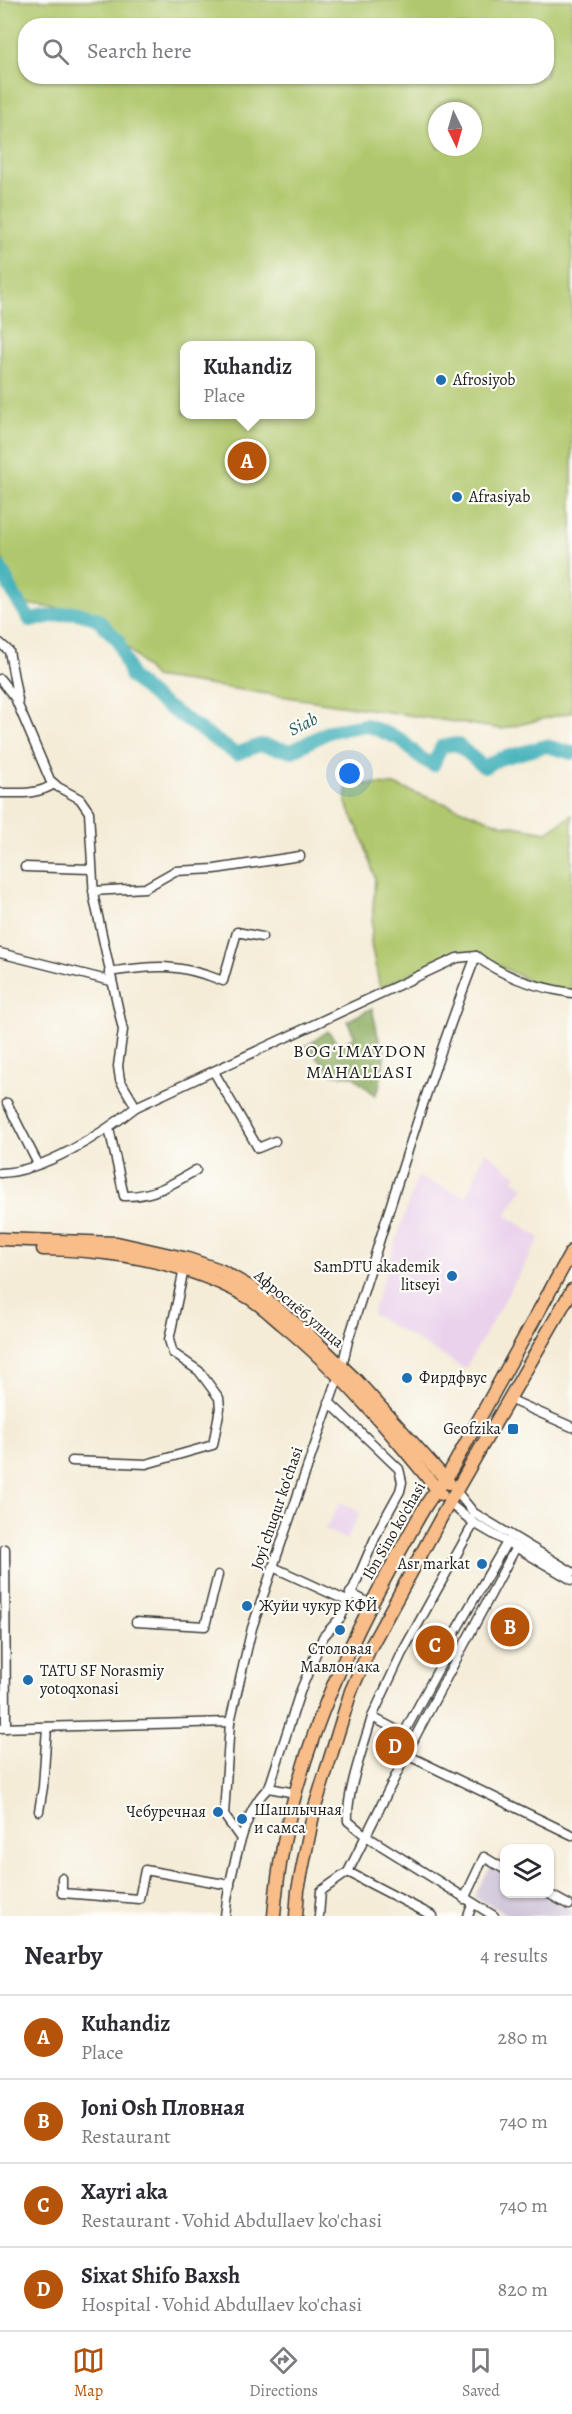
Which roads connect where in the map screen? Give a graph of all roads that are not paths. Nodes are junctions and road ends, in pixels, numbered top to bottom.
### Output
1 (0, 643) edge
2 (0, 679) edge
3 (19, 707) junction
4 (54, 784) junction
5 (0, 793) edge
6 (300, 856) dead end
7 (25, 867) dead end
8 (91, 869) junction
9 (93, 891) junction
10 (262, 937) dead end
11 (0, 953) edge
12 (476, 956) junction
13 (110, 977) junction
14 (572, 993) edge
15 (214, 1072) junction
16 (7, 1103) dead end
17 (136, 1107) junction
18 (109, 1128) junction
19 (275, 1141) dead end
20 (38, 1164) junction
21 (196, 1170) dead end
22 (0, 1173) edge
23 (0, 1239) edge
24 (0, 1248) edge
25 (572, 1251) edge
26 (184, 1269) junction
27 (572, 1290) edge
28 (340, 1371) junction
29 (509, 1398) junction
30 (329, 1402) junction
31 (572, 1428) edge
32 (72, 1461) dead end
33 (441, 1484) junction
34 (456, 1491) junction
35 (448, 1503) junction
36 (474, 1523) junction
37 (507, 1542) junction
38 (516, 1547) junction
39 (5, 1549) dead end
40 (273, 1567) junction
41 (572, 1572) edge
42 (218, 1575) dead end
43 (572, 1580) edge
44 (348, 1597) junction
45 (371, 1604) junction
46 (136, 1622) dead end
47 (372, 1717) junction
48 (230, 1722) junction
49 (47, 1727) junction
50 (3, 1728) edge
51 (404, 1733) junction
52 (414, 1739) junction
53 (407, 1755) junction
54 (269, 1788) junction
55 (295, 1793) junction
56 (39, 1811) dead end
57 (572, 1835) edge
58 (366, 1836) junction
59 (241, 1839) junction
60 (500, 1867) edge
61 (348, 1872) junction
62 (62, 1878) dead end
63 (230, 1885) junction
64 (554, 1896) edge
65 (464, 1899) junction
66 (473, 1904) junction
67 (569, 1905) dead end
68 (225, 1916) edge
69 (274, 1916) edge
70 (296, 1916) edge
71 (319, 1916) edge
72 (433, 1916) edge
73 (468, 1916) edge
74 (494, 1916) edge

1 - 3 street
2 - 3 street
3 - 4 street
4 - 5 street
4 - 8 street
6 - 9 street
7 - 8 street
8 - 9 street
9 - 13 street
10 - 13 street
11 - 13 street
12 - 14 street
12 - 15 street
12 - 28 street, Joyi chuqur ko'chasi
13 - 17 street
15 - 17 street
15 - 19 street
16 - 20 street
17 - 18 street
18 - 20 street
18 - 21 street
20 - 22 street
23 - 28 main road, Афросиёб улица
24 - 26 main road, Афросиёб улица
25 - 33 main road, Ibn Sino ko'chasi
26 - 28 main road, Афросиёб улица
26 - 32 street
27 - 29 main road, Ibn Sino ko'chasi
28 - 30 street, Joyi chuqur ko'chasi
28 - 33 main road, Афросиёб улица
29 - 31 street
29 - 34 main road, Ibn Sino ko'chasi
30 - 40 street, Joyi chuqur ko'chasi
30 - 44 street
33 - 34 main road, Афросиёб улица
33 - 35 main road, Афросиёб улица
33 - 45 main road, Ibn Sino ko'chasi
34 - 35 main road, Ibn Sino ko'chasi
34 - 41 street
35 - 36 street
35 - 70 main road, Ibn Sino ko'chasi
36 - 37 street
36 - 47 street
37 - 38 street
37 - 51 street
38 - 43 street
38 - 52 street
39 - 50 street
40 - 44 street
40 - 48 street, Joyi chuqur ko'chasi
42 - 46 street
44 - 45 street
44 - 54 street
45 - 55 main road, Ibn Sino ko'chasi
47 - 51 street
47 - 58 street
48 - 49 street
48 - 59 street, Joyi chuqur ko'chasi
49 - 50 street
49 - 56 street
51 - 52 street
52 - 53 street
53 - 57 street
53 - 58 street
54 - 55 street
54 - 59 street
55 - 69 main road, Ibn Sino ko'chasi
58 - 61 street
58 - 65 street
59 - 63 street
60 - 65 street
61 - 71 street
61 - 72 street
62 - 63 street
63 - 68 street
64 - 67 street
65 - 66 street
66 - 73 street
66 - 74 street

